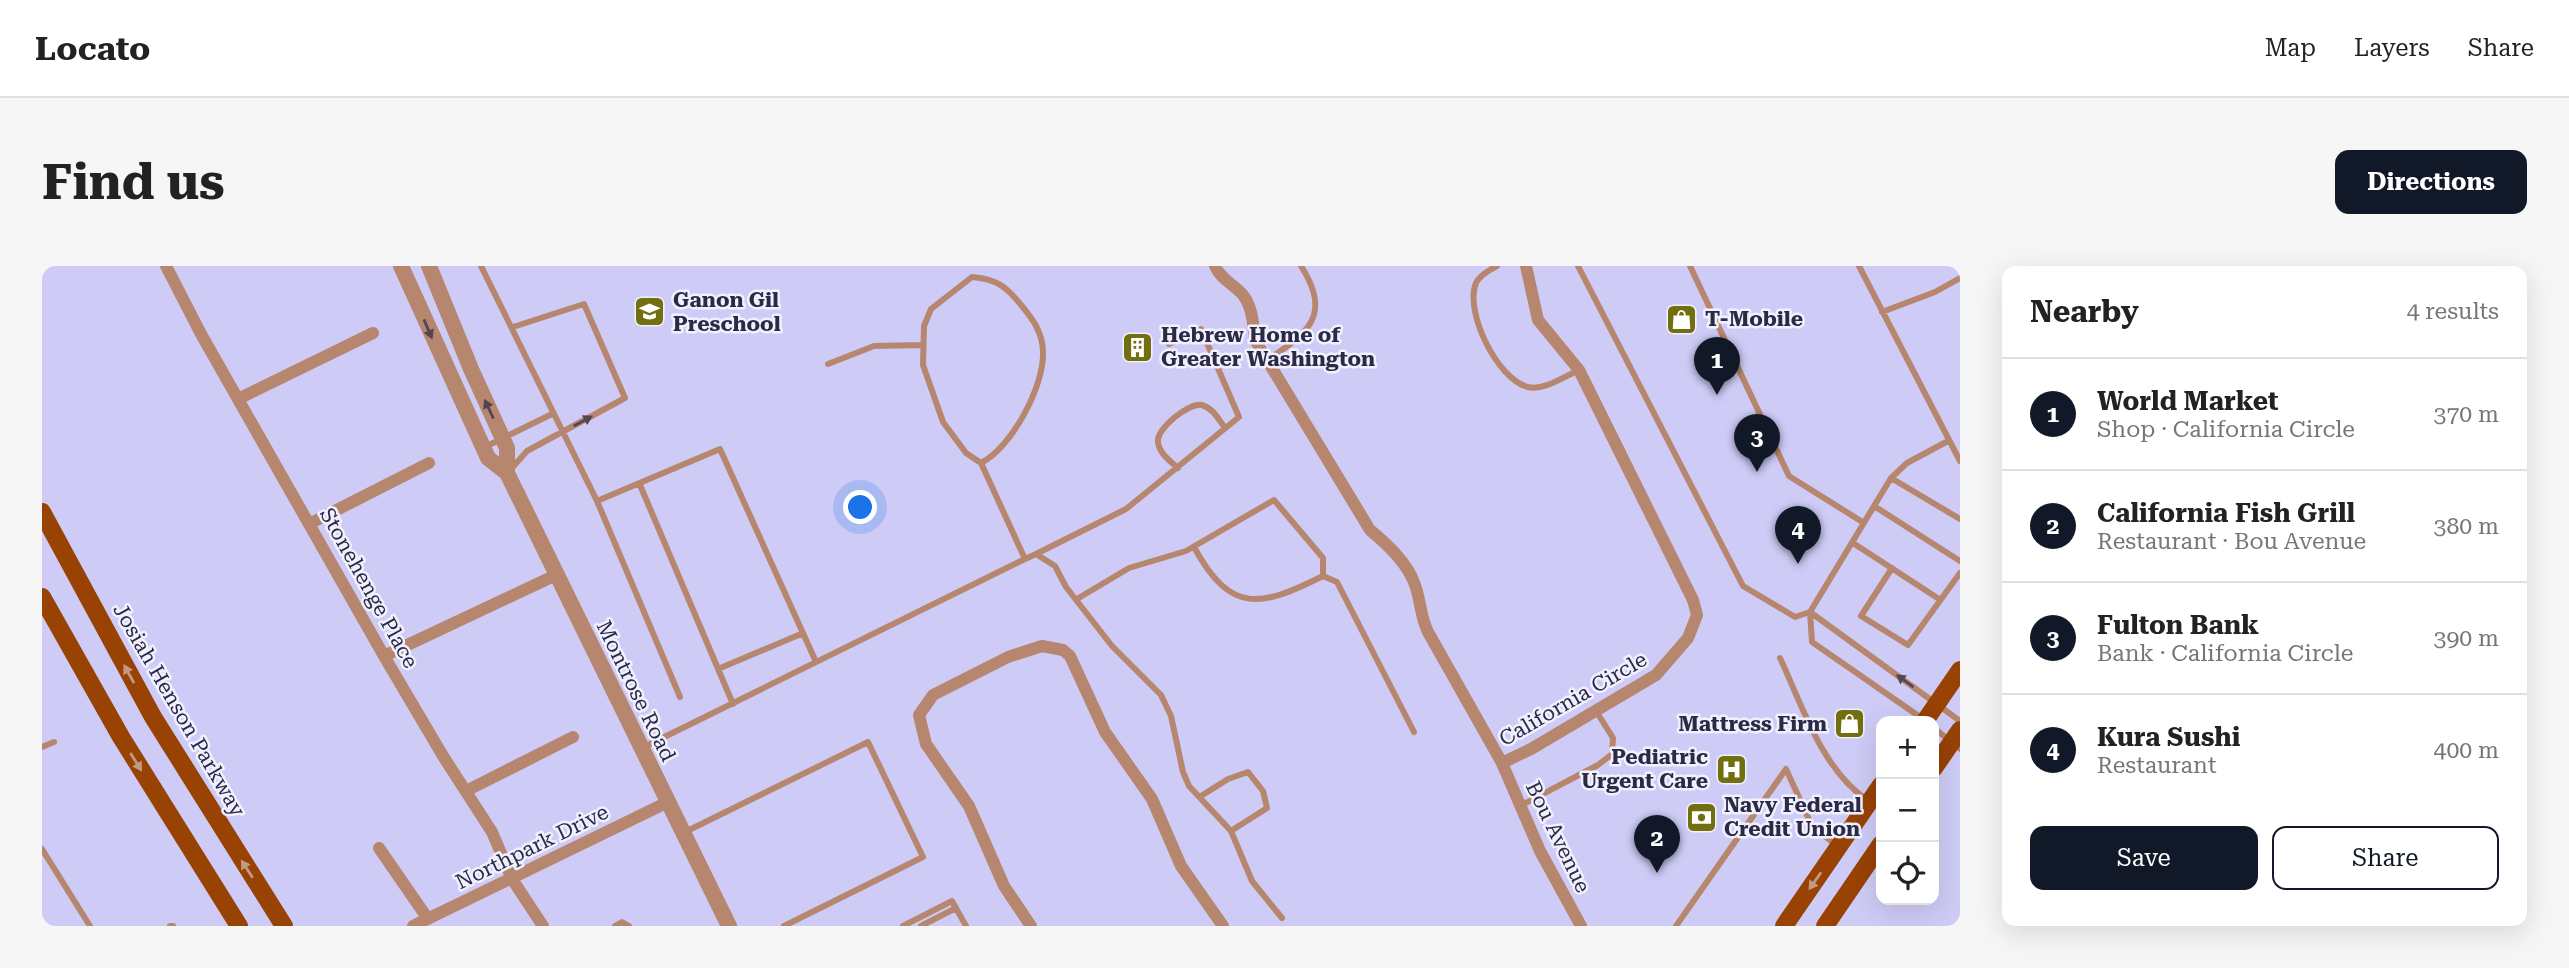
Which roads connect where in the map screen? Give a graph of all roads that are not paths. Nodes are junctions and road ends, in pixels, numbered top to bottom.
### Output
1 (166, 266) edge
2 (401, 266) edge
3 (429, 266) edge
4 (481, 266) edge
5 (1215, 266) edge
6 (1301, 266) edge
7 (1497, 266) edge
8 (1526, 266) edge
9 (1578, 266) edge
10 (1690, 266) edge
11 (1859, 266) edge
12 (1960, 278) edge
13 (1882, 312) junction
14 (513, 327) junction
15 (373, 333) dead end
16 (1169, 344) dead end
17 (922, 345) junction
18 (1267, 360) junction
19 (828, 364) dead end
20 (1578, 370) junction
21 (240, 398) junction
22 (552, 414) junction
23 (1225, 428) junction
24 (562, 433) junction
25 (503, 438) junction
26 (1948, 441) junction
27 (483, 448) junction
28 (1960, 461) edge
29 (429, 463) dead end
30 (981, 463) junction
31 (1178, 468) junction
32 (507, 473) junction
33 (1891, 478) junction
34 (640, 485) junction
35 (597, 501) junction
36 (1874, 506) junction
37 (42, 512) edge
38 (1960, 519) edge
39 (311, 523) junction
40 (1864, 523) junction
41 (1853, 543) junction
42 (1194, 547) junction
43 (1037, 554) junction
44 (1025, 559) junction
45 (1960, 561) edge
46 (1892, 568) junction
47 (1960, 573) edge
48 (556, 575) junction
49 (1324, 576) junction
50 (42, 597) edge
51 (1940, 599) junction
52 (1077, 600) junction
53 (1810, 612) junction
54 (801, 634) junction
55 (384, 656) junction
56 (1780, 658) dead end
57 (816, 662) junction
58 (718, 669) junction
59 (1960, 670) edge
60 (680, 697) dead end
61 (733, 704) junction
62 (1937, 704) junction
63 (1596, 711) junction
64 (1918, 716) edge
65 (1929, 716) edge
66 (1960, 721) edge
67 (1939, 731) edge
68 (1414, 732) dead end
69 (573, 737) dead end
70 (1957, 740) edge
71 (54, 741) dead end
72 (42, 747) edge
73 (642, 749) junction
74 (1939, 762) edge
75 (1502, 763) junction
76 (466, 791) junction
77 (1876, 792) edge
78 (1201, 796) junction
79 (668, 802) junction
80 (1869, 802) junction
81 (1520, 806) junction
82 (1231, 831) junction
83 (683, 833) junction
84 (1838, 847) junction
85 (379, 848) dead end
86 (42, 849) edge
87 (1876, 851) edge
88 (512, 879) junction
89 (956, 908) junction
90 (1282, 918) dead end
91 (428, 919) junction
92 (90, 926) edge
93 (239, 926) edge
94 (284, 926) edge
95 (413, 926) edge
96 (543, 926) edge
97 (615, 926) edge
98 (629, 926) edge
99 (729, 926) edge
100 (785, 926) edge
101 (903, 926) edge
102 (921, 926) edge
103 (966, 926) edge
104 (1031, 926) edge
105 (1223, 926) edge
106 (1581, 926) edge
107 (1676, 926) edge
108 (1784, 926) edge
109 (1825, 926) edge

1 - 21 street, Stonehenge Place
2 -> 27 street, Montrose Road
25 -> 3 street, Montrose Road
4 - 14 lane
5 - 18 street, California Circle
6 - 18 lane
7 - 20 lane
8 - 20 street, California Circle
9 - 53 lane
10 - 40 lane
11 - 13 lane
12 - 13 lane
13 - 26 lane
14 - 22 lane
24 -> 14 lane
15 - 21 street
16 - 23 lane
17 - 19 lane
17 - 30 lane
17 - 30 lane
18 - 75 street, California Circle
20 - 63 street, California Circle
21 - 39 street, Stonehenge Place
22 - 24 lane
22 - 25 lane
23 - 31 lane
23 - 31 lane
24 - 32 lane
24 - 35 lane
25 - 27 lane
25 - 32 street, Montrose Road
26 - 28 lane
26 - 33 lane
27 - 32 street, Montrose Road
29 - 39 street
30 - 44 lane
31 - 43 lane
32 - 48 street, Montrose Road
33 - 36 lane
33 - 38 lane
34 - 35 lane
34 - 54 lane
34 - 58 lane
35 - 60 lane
36 - 40 lane
36 - 45 lane
94 -> 37 main road, Josiah Henson Parkway
39 - 55 street, Stonehenge Place
40 - 41 lane
41 - 46 lane
41 - 53 lane
42 - 49 lane
42 - 49 lane
42 - 52 lane
43 - 44 lane
43 - 52 lane
44 - 57 lane
46 - 51 lane
46 - 51 lane
47 - 51 lane
48 - 55 street
48 - 73 street, Montrose Road
49 - 68 lane
50 -> 93 main road
52 - 78 lane
62 -> 53 lane
53 - 64 lane
54 - 57 lane
54 - 58 lane
55 - 76 street, Stonehenge Place
56 - 80 lane
57 - 61 lane
58 - 61 lane
59 - 62 main road
61 - 73 lane
62 - 65 main road
62 - 66 lane
63 - 75 street, California Circle
63 - 81 lane
67 - 70 lane
69 - 76 street
70 - 74 main road
71 - 72 lane
73 - 79 street, Montrose Road
75 - 81 street, Bou Avenue
76 - 88 street, Stonehenge Place
77 - 80 main road
78 - 82 lane
78 - 82 lane
79 - 83 street, Montrose Road
79 - 88 street, Northpark Drive
80 - 84 main road
81 - 106 street, Bou Avenue
82 - 90 lane
83 - 99 street, Montrose Road
83 - 100 lane
84 - 107 lane
84 -> 108 main road
85 - 91 street
86 - 92 lane
87 - 109 main road
88 - 91 street, Northpark Drive
88 - 96 street, Stonehenge Place
89 - 101 lane
89 - 102 lane
89 - 103 lane
91 - 95 street, Northpark Drive
97 - 98 lane
104 - 105 street

